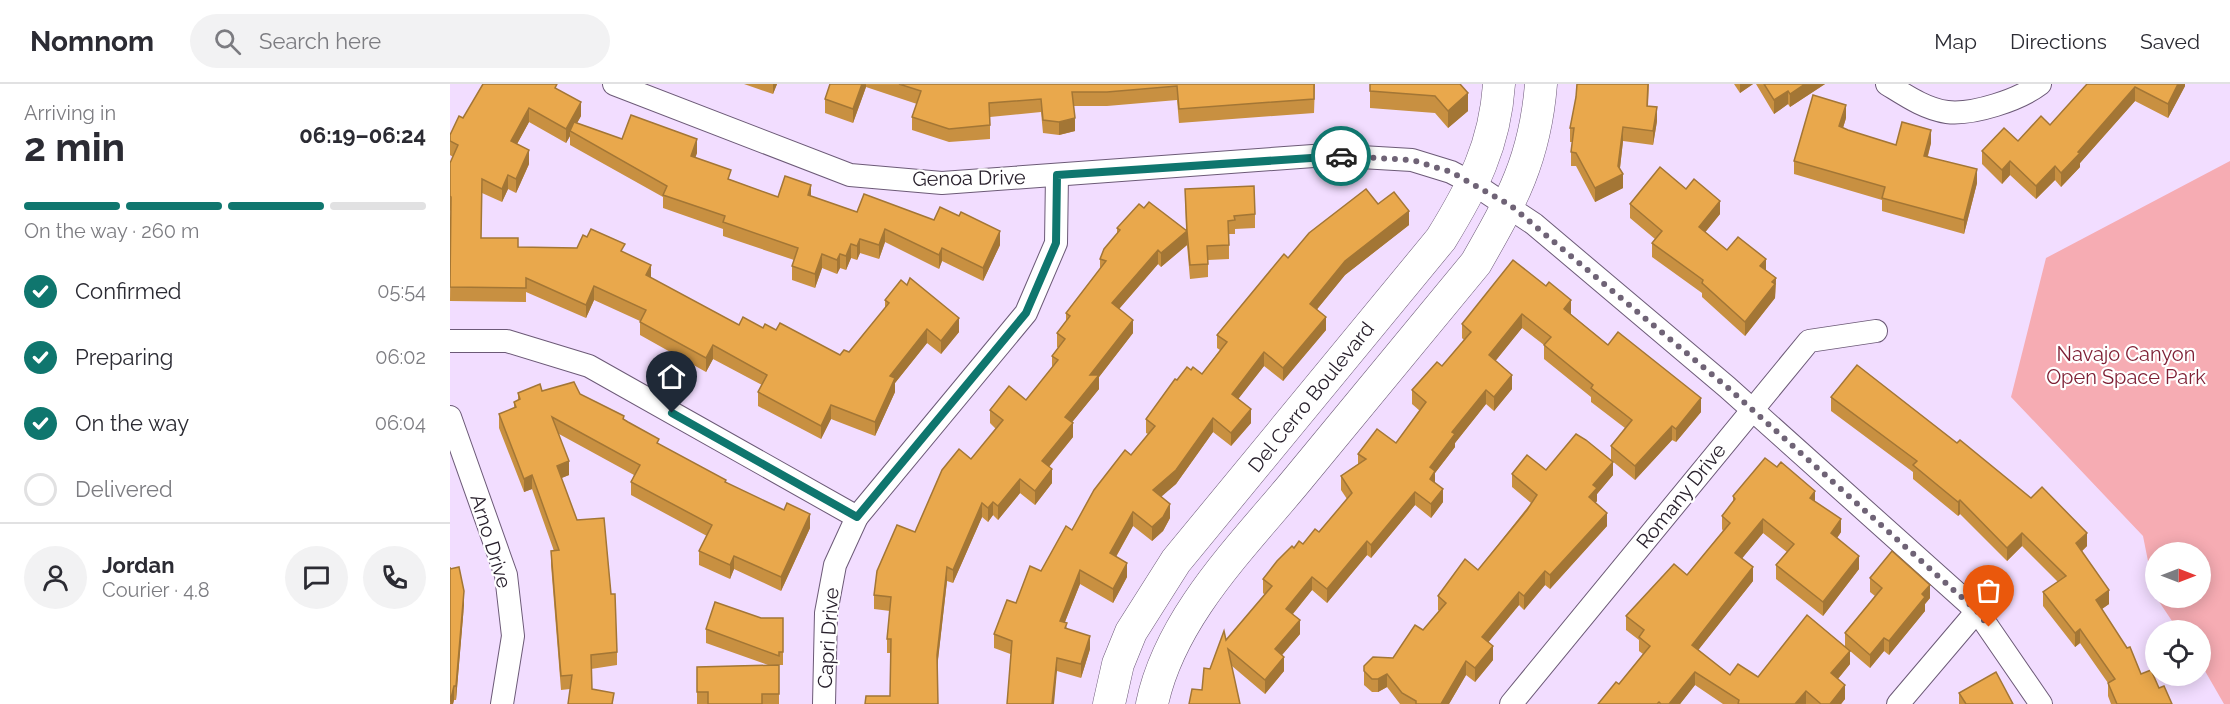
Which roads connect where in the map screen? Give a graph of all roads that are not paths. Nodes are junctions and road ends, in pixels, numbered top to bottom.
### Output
1 (614, 84) edge
2 (1499, 84) edge
3 (1541, 84) edge
4 (1887, 84) edge
5 (2040, 84) edge
6 (1057, 175) junction
7 (1474, 184) junction
8 (1510, 205) junction
9 (1876, 331) dead end
10 (450, 341) edge
11 (1752, 409) junction
12 (450, 417) edge
13 (857, 517) junction
14 (1977, 611) junction
15 (502, 704) edge
16 (824, 704) edge
17 (1109, 704) edge
18 (1152, 704) edge
19 (1511, 704) edge
20 (1898, 704) edge
21 (2041, 704) edge

1 - 6 street, Genoa Drive
2 - 7 street, Del Cerro Boulevard
3 - 8 street
4 - 5 street
6 - 7 street, Genoa Drive
6 - 13 street, Capri Drive
7 - 8 street, Genoa Drive
7 - 17 street, Del Cerro Boulevard
8 - 11 street, Genoa Drive
8 - 18 street
9 - 11 street, Romany Drive
10 - 13 street
11 - 14 street, Genoa Drive
11 - 19 street, Romany Drive
12 - 15 street, Arno Drive
13 - 16 street, Capri Drive
14 - 20 street
14 - 21 street, Genoa Drive

